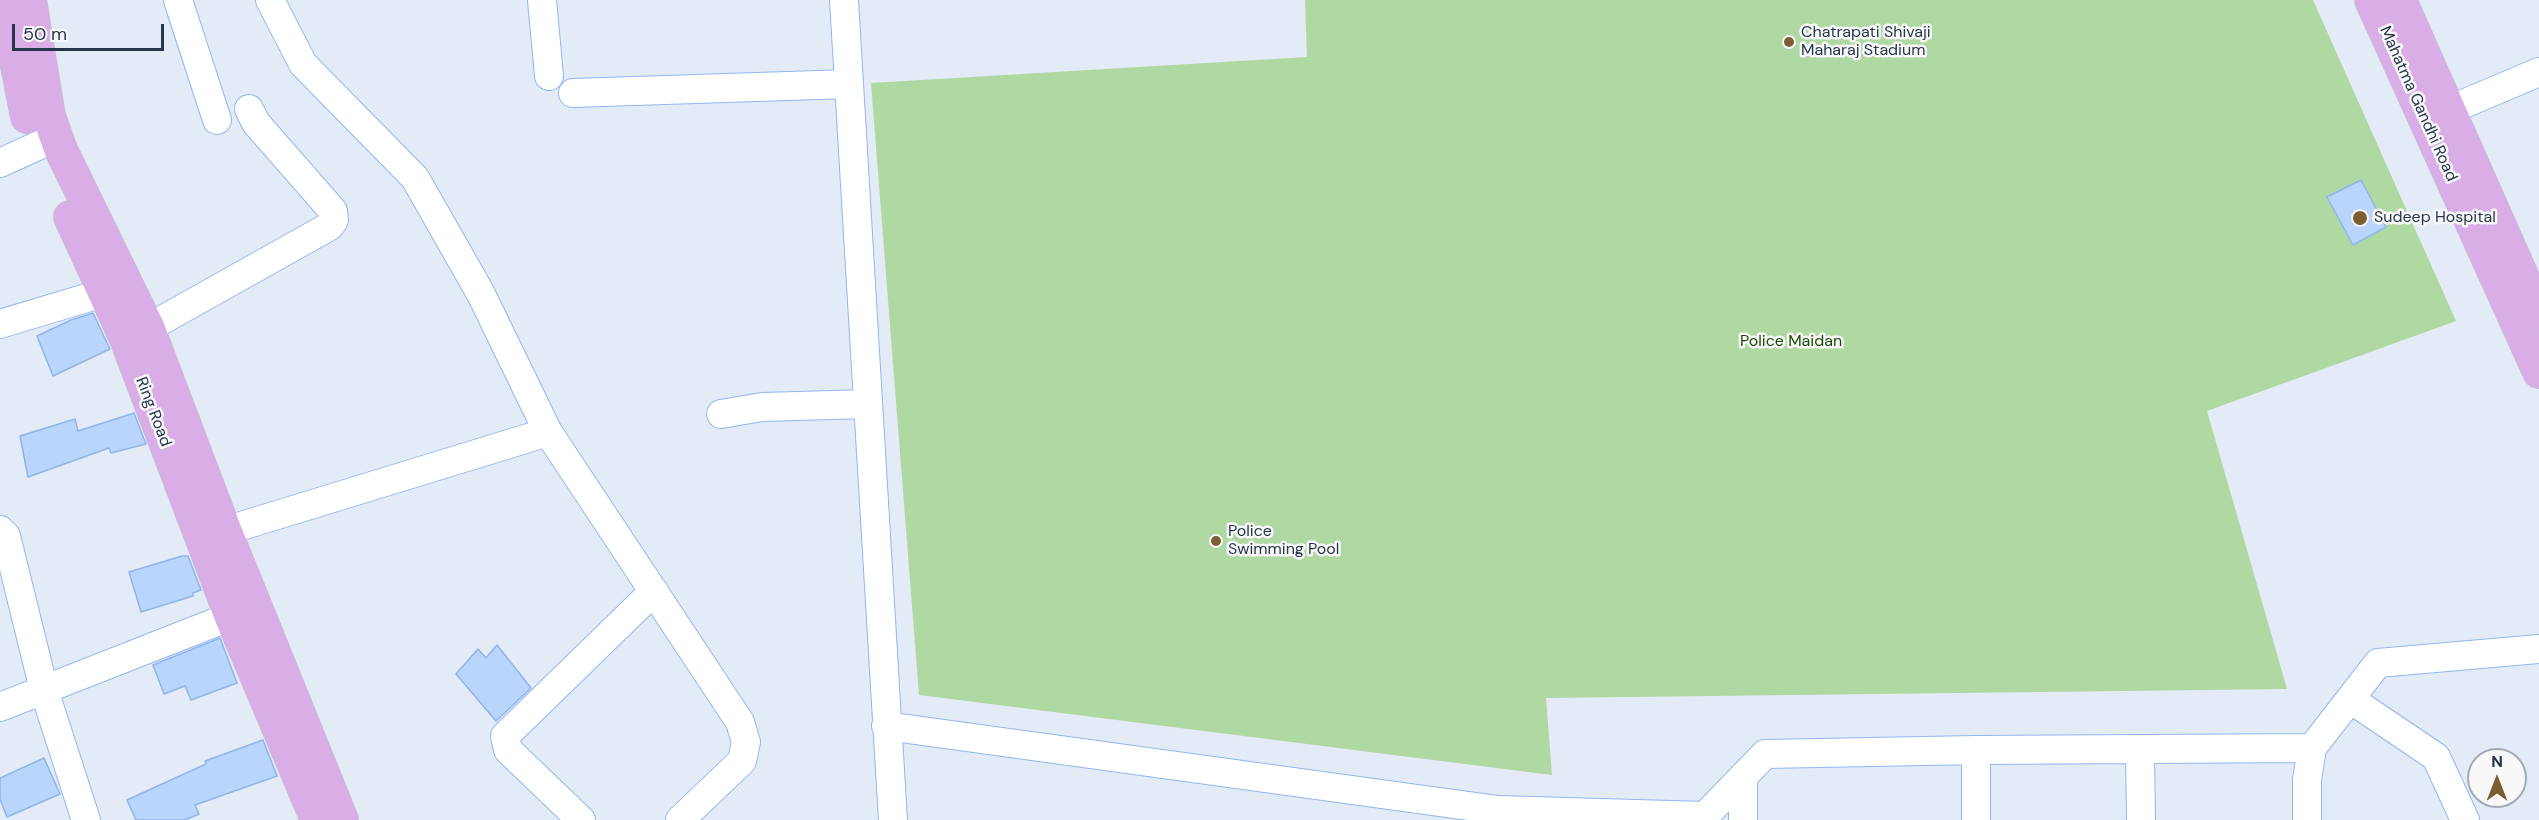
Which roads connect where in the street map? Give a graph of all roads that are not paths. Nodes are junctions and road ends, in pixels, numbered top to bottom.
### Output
1 (4, 0) edge
2 (30, 0) edge
3 (178, 0) edge
4 (270, 0) edge
5 (542, 0) edge
6 (844, 0) edge
7 (2371, 0) edge
8 (2400, 0) edge
9 (2539, 72) edge
10 (549, 76) dead end
11 (849, 84) junction
12 (573, 93) dead end
13 (249, 110) dead end
14 (2437, 115) junction
15 (217, 120) dead end
16 (48, 142) junction
17 (0, 163) edge
18 (115, 288) junction
19 (2539, 314) edge
20 (0, 324) edge
21 (148, 328) junction
22 (2539, 372) edge
23 (868, 404) junction
24 (722, 414) dead end
25 (548, 432) junction
26 (0, 530) edge
27 (225, 531) junction
28 (654, 591) junction
29 (244, 611) junction
30 (2539, 649) edge
31 (44, 690) junction
32 (2350, 699) junction
33 (0, 707) edge
34 (886, 726) junction
35 (2312, 748) junction
36 (2140, 749) junction
37 (1976, 750) junction
38 (1743, 779) junction
39 (86, 820) edge
40 (317, 820) edge
41 (342, 820) edge
42 (581, 820) edge
43 (680, 820) edge
44 (893, 820) edge
45 (1743, 820) edge
46 (1976, 820) edge
47 (2141, 820) edge
48 (2307, 820) edge
49 (2465, 820) edge

1 - 16 main road, Ring Road
2 - 16 main road
3 - 15 street
4 - 25 street
5 - 10 street
6 - 11 street
7 - 14 main road, Mahatma Gandhi Road
8 - 14 main road
9 - 14 street
11 - 12 street
11 - 23 street
13 - 21 street
14 - 19 main road
14 - 22 main road, Mahatma Gandhi Road
16 - 17 street
16 - 18 main road, Ring Road
18 - 20 street
18 - 21 main road
18 - 29 main road, Ring Road
21 - 27 main road
23 - 24 street
23 - 34 street
25 - 27 street
25 - 28 street
26 - 31 street
27 - 29 main road
28 - 42 street
28 - 43 street
29 - 31 street
29 - 40 main road, Ring Road
29 - 41 main road
30 - 32 street
31 - 33 street
31 - 39 street
32 - 35 street
32 - 49 street
34 - 38 street
34 - 44 street
35 - 36 street
35 - 48 street
36 - 37 street
36 - 47 street
37 - 38 street
37 - 46 street
38 - 45 street

